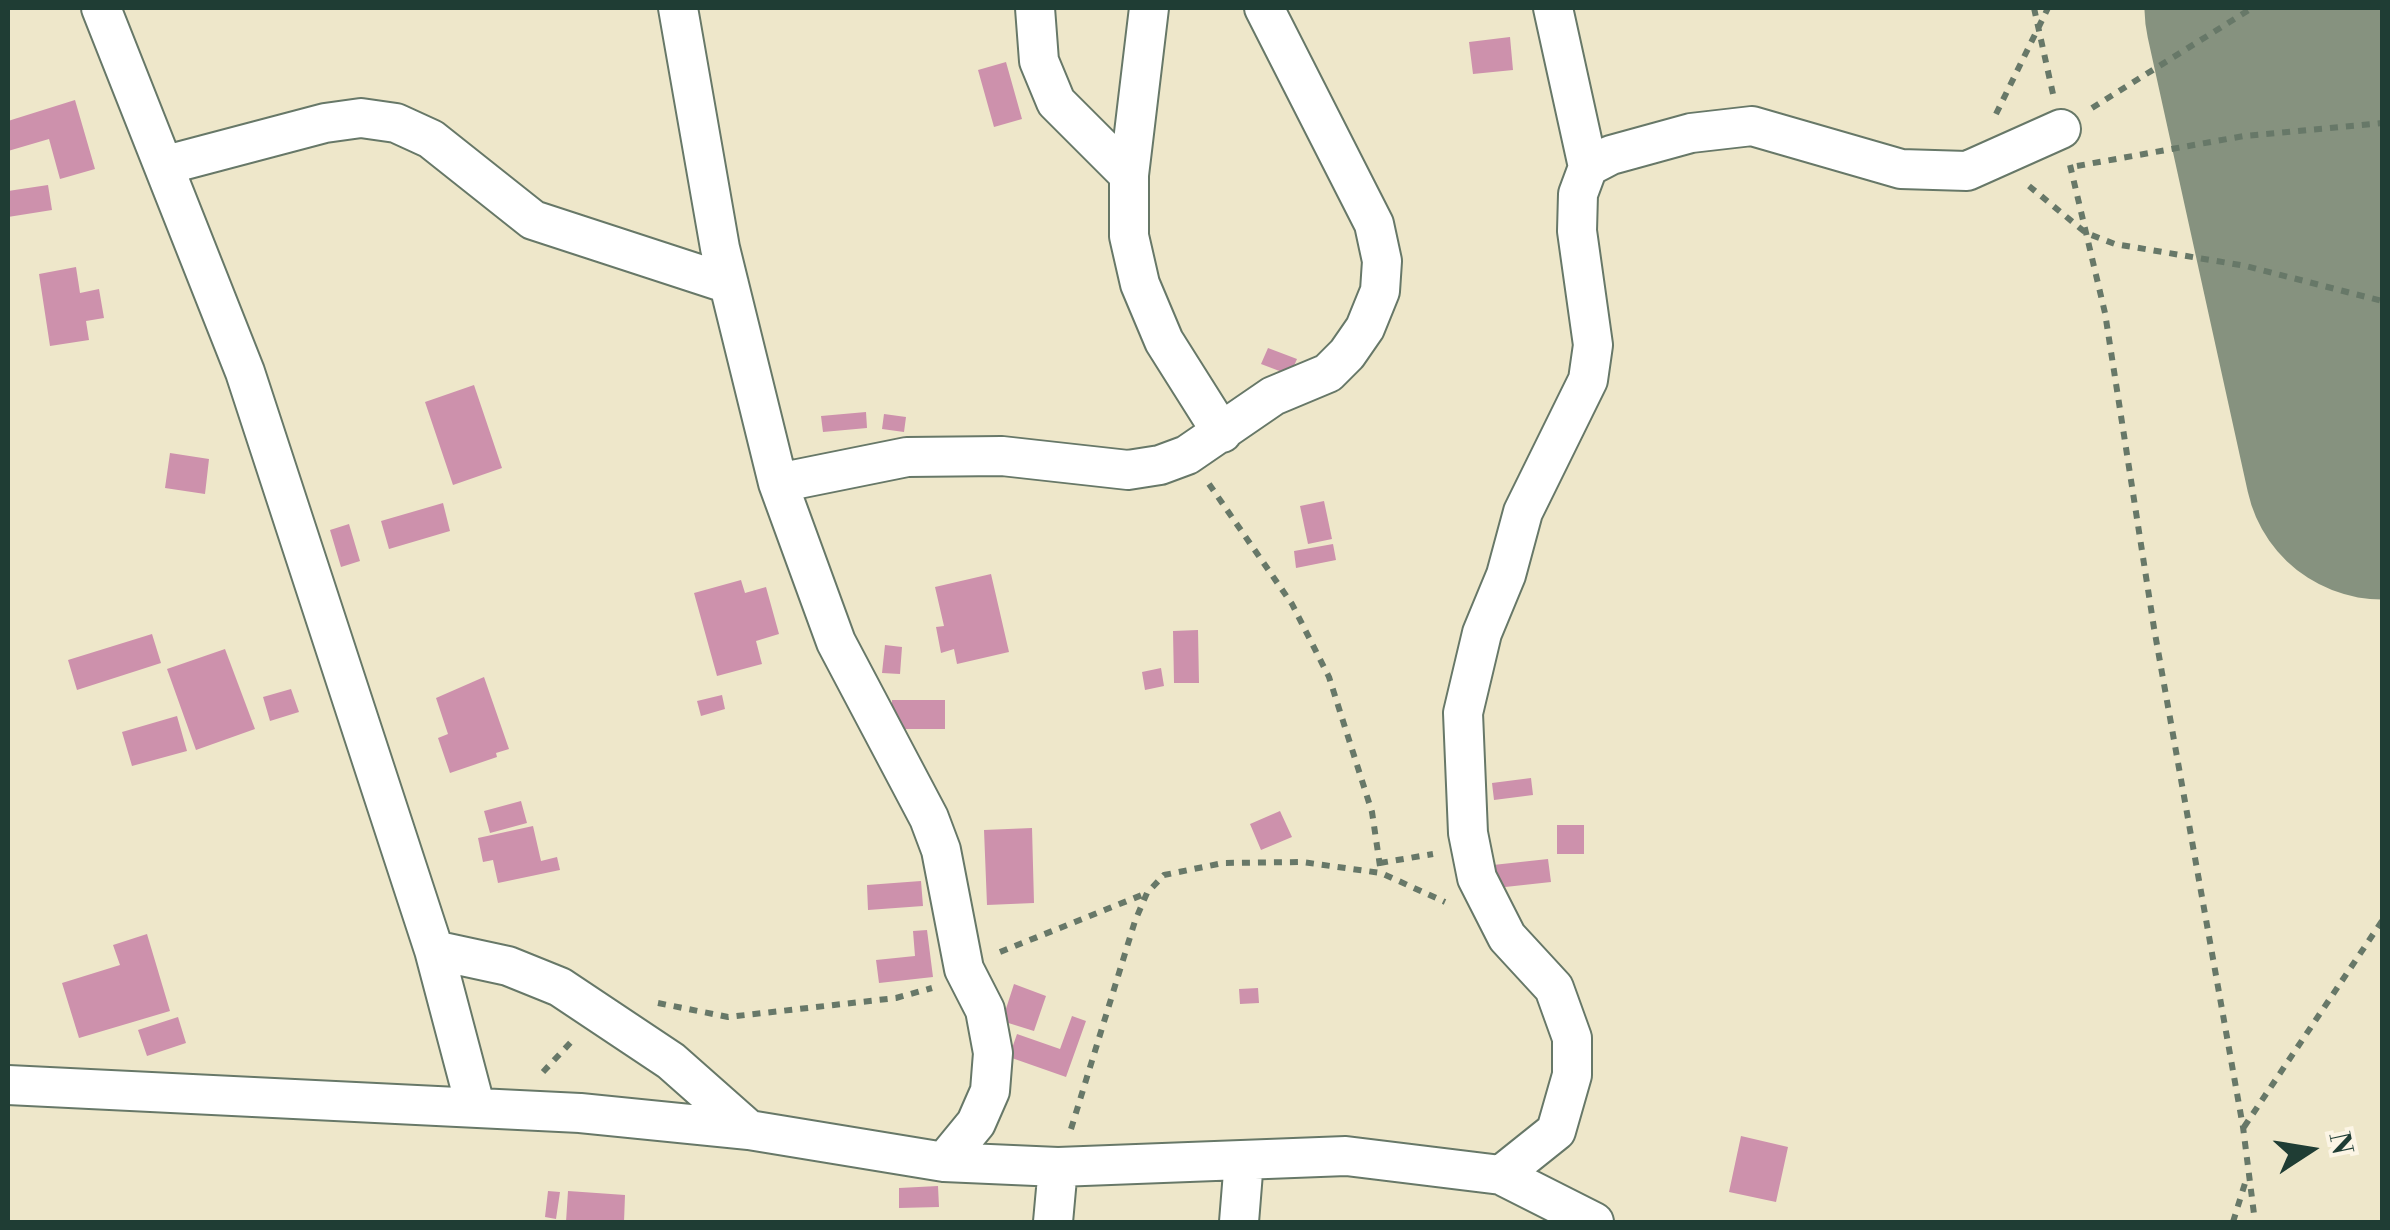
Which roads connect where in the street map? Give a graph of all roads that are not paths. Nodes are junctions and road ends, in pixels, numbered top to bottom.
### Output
1 (101, 8) edge
2 (678, 8) edge
3 (1034, 8) edge
4 (1149, 8) edge
5 (1264, 8) edge
6 (1552, 8) edge
7 (2061, 129) road end
8 (166, 166) junction
9 (1588, 167) junction
10 (1130, 175) junction
11 (729, 284) junction
12 (1222, 433) junction
13 (778, 483) junction
14 (434, 950) junction
15 (8, 1085) edge
16 (475, 1105) junction
17 (749, 1130) junction
18 (1244, 1160) junction
19 (944, 1162) junction
20 (1058, 1167) junction
21 (1501, 1175) junction
22 (1053, 1222) edge
23 (1239, 1222) edge
24 (1594, 1222) edge

1 - 8 street
2 - 11 street
3 - 10 street
4 - 10 street
5 - 12 street
6 - 9 street
7 - 9 street
8 - 11 street
8 - 14 street
9 - 21 street
10 - 12 street
11 - 13 street
12 - 13 street
13 - 19 street
14 - 16 street
14 - 17 street
15 - 16 street
16 - 17 street
17 - 19 street
18 - 20 street
18 - 21 street
18 - 23 street
19 - 20 street
20 - 22 street
21 - 24 street

